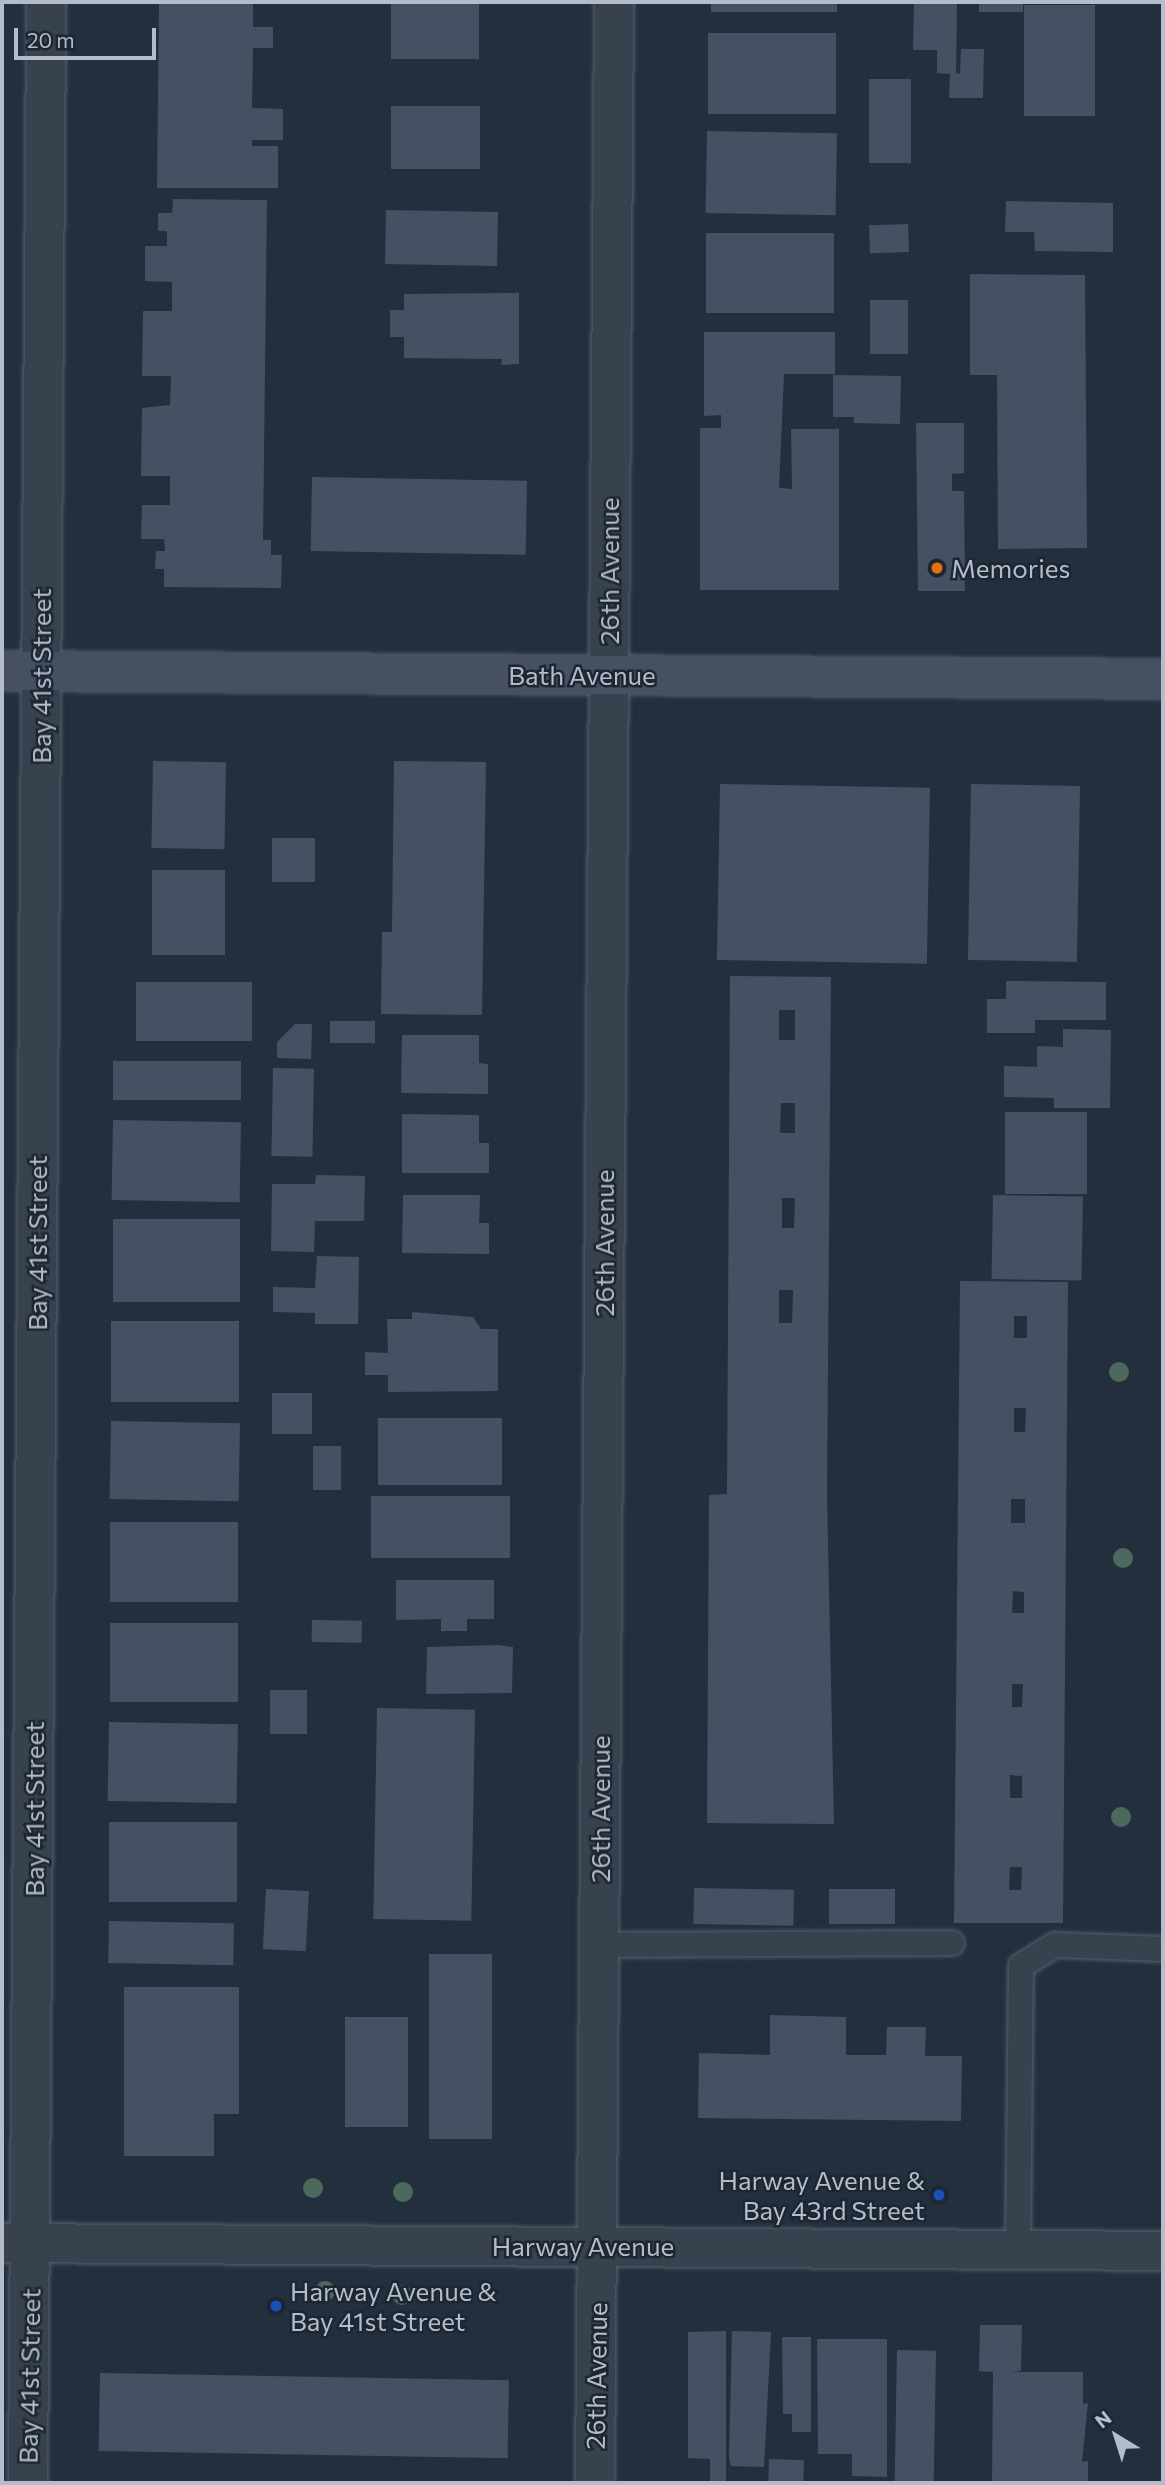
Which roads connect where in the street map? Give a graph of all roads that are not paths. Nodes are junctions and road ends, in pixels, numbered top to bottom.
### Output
1 (47, 2) edge
2 (614, 2) edge
3 (2, 671) edge
4 (41, 672) junction
5 (609, 675) junction
6 (1163, 679) edge
7 (952, 1944) dead end
8 (599, 1945) junction
9 (1163, 1949) edge
10 (16, 2243) edge
11 (597, 2247) junction
12 (1018, 2250) junction
13 (1163, 2251) edge
14 (28, 2483) edge
15 (595, 2483) edge

1 - 4 street, Bay 41st Street
2 - 5 street, 26th Avenue
3 - 4 street, Bath Avenue
4 - 5 street, Bath Avenue
4 - 10 street, Bay 41st Street
5 - 6 street, Bath Avenue
5 - 8 street, 26th Avenue
7 - 8 lane
8 - 11 street, 26th Avenue
9 - 12 lane
10 - 11 street, Harway Avenue
10 - 14 street, Bay 41st Street
11 - 12 street, Harway Avenue
11 - 15 street, 26th Avenue
12 - 13 street, Harway Avenue

